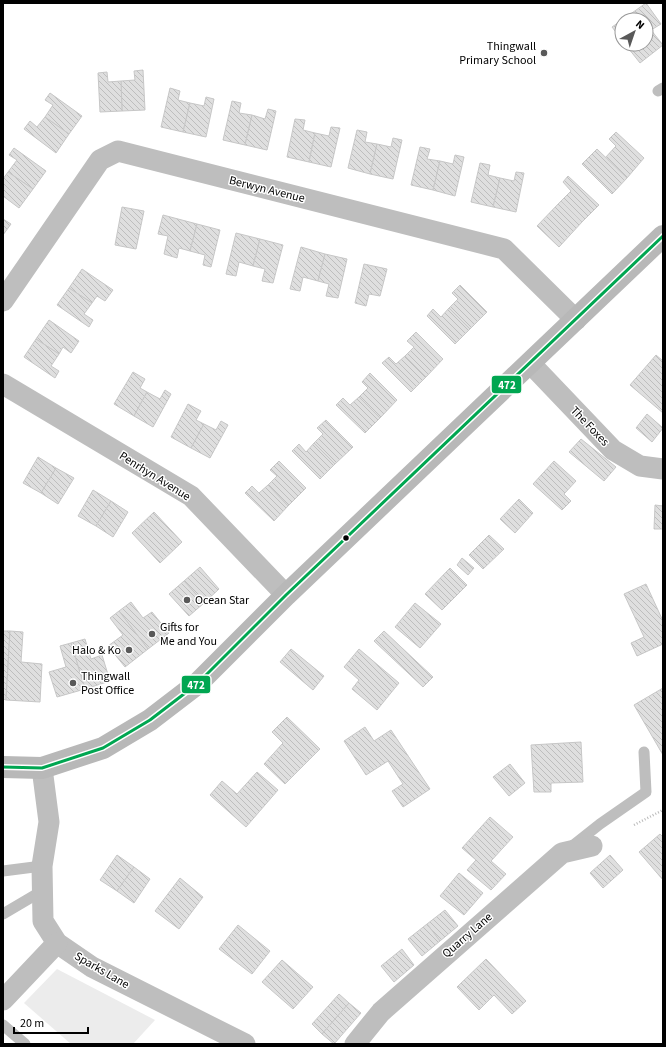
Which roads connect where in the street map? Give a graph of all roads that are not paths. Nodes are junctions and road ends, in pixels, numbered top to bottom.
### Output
1 (663, 236) edge
2 (3, 301) edge
3 (576, 320) junction
4 (530, 363) junction
5 (3, 384) edge
6 (663, 469) edge
7 (286, 595) junction
8 (644, 752) dead end
9 (3, 767) edge
10 (42, 768) junction
11 (592, 846) dead end
12 (562, 853) junction
13 (42, 866) junction
14 (3, 871) edge
15 (42, 892) junction
16 (3, 914) edge
17 (57, 943) junction
18 (3, 1000) edge
19 (3, 1025) edge
20 (25, 1044) edge
21 (245, 1044) edge
22 (355, 1044) edge

1 - 3 main road
2 - 3 street, Berwyn Avenue
3 - 4 main road
4 - 6 street, The Foxes
4 - 7 main road
5 - 7 street, Penrhyn Avenue
7 - 10 main road
8 - 12 lane
9 - 10 main road
10 - 13 street, Sparks Lane
11 - 12 street, Quarry Lane
12 - 22 street, Quarry Lane
13 - 14 lane
13 - 15 street, Sparks Lane
15 - 16 lane
15 - 17 street, Sparks Lane
17 - 18 street
17 - 21 street, Sparks Lane
19 - 20 lane

